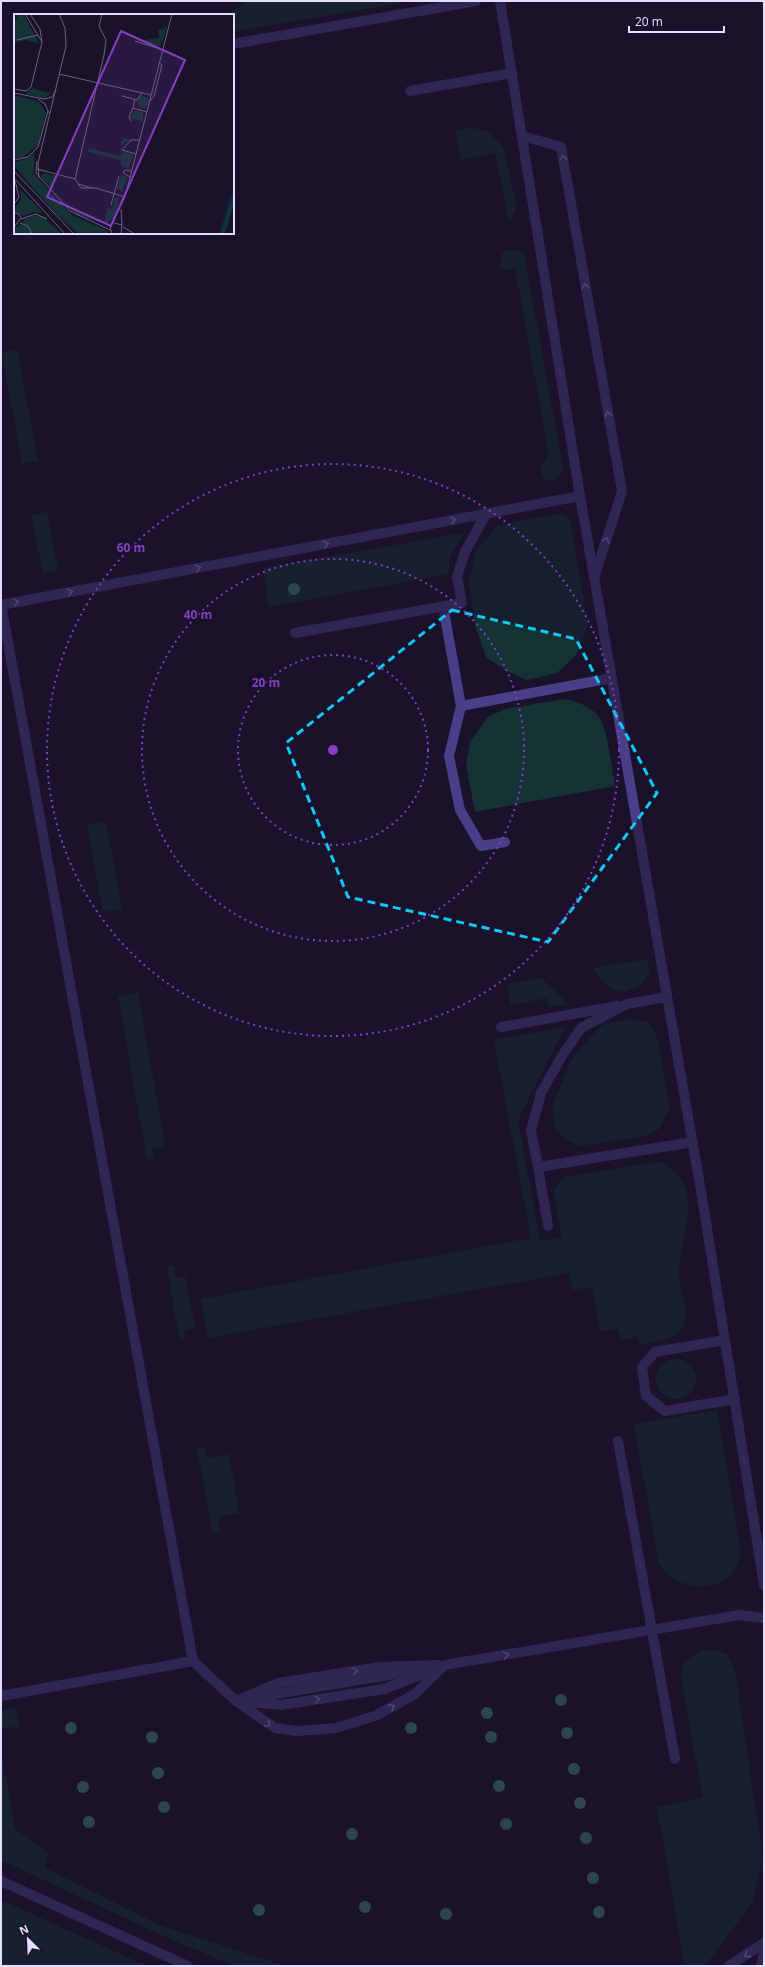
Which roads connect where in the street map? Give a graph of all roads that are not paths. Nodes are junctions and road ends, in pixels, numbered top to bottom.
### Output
1 (476, 1) edge
2 (500, 1) edge
3 (234, 44) edge
4 (512, 73) junction
5 (410, 91) dead end
6 (522, 136) junction
7 (580, 496) junction
8 (486, 514) junction
9 (594, 577) junction
10 (1, 604) edge
11 (443, 606) junction
12 (295, 633) dead end
13 (612, 678) junction
14 (461, 706) junction
15 (505, 842) dead end
16 (667, 997) junction
17 (627, 1004) junction
18 (501, 1028) dead end
19 (693, 1142) junction
20 (538, 1167) junction
21 (548, 1226) dead end
22 (725, 1340) junction
23 (735, 1399) junction
24 (618, 1441) dead end
25 (764, 1586) edge
26 (764, 1618) edge
27 (652, 1629) junction
28 (193, 1661) junction
29 (445, 1665) junction
30 (1, 1696) edge
31 (236, 1701) junction
32 (675, 1759) dead end
33 (1, 1881) edge
34 (764, 1943) edge
35 (764, 1952) edge
36 (188, 1966) edge
37 (729, 1966) edge
38 (761, 1966) edge

1 - 3 lane
2 - 4 lane
4 - 5 lane
4 - 6 lane
6 - 7 lane
9 -> 6 lane
7 - 8 lane
7 - 9 lane
10 -> 8 lane
8 - 11 lane
9 - 13 lane
10 - 28 lane
11 - 12 lane
11 - 14 lane
13 - 14 lane
13 - 16 lane
14 - 15 lane
16 - 17 lane
16 - 19 lane
17 - 18 lane
17 - 20 lane
19 - 20 lane
19 - 22 lane
20 - 21 lane
22 - 23 lane
22 - 23 lane
23 - 25 lane
24 - 27 lane
26 - 27 lane
29 -> 27 lane
27 - 32 lane
28 - 30 lane
28 - 31 lane
31 -> 29 lane
31 -> 29 lane
33 - 36 lane
34 -> 37 lane
35 - 38 lane

